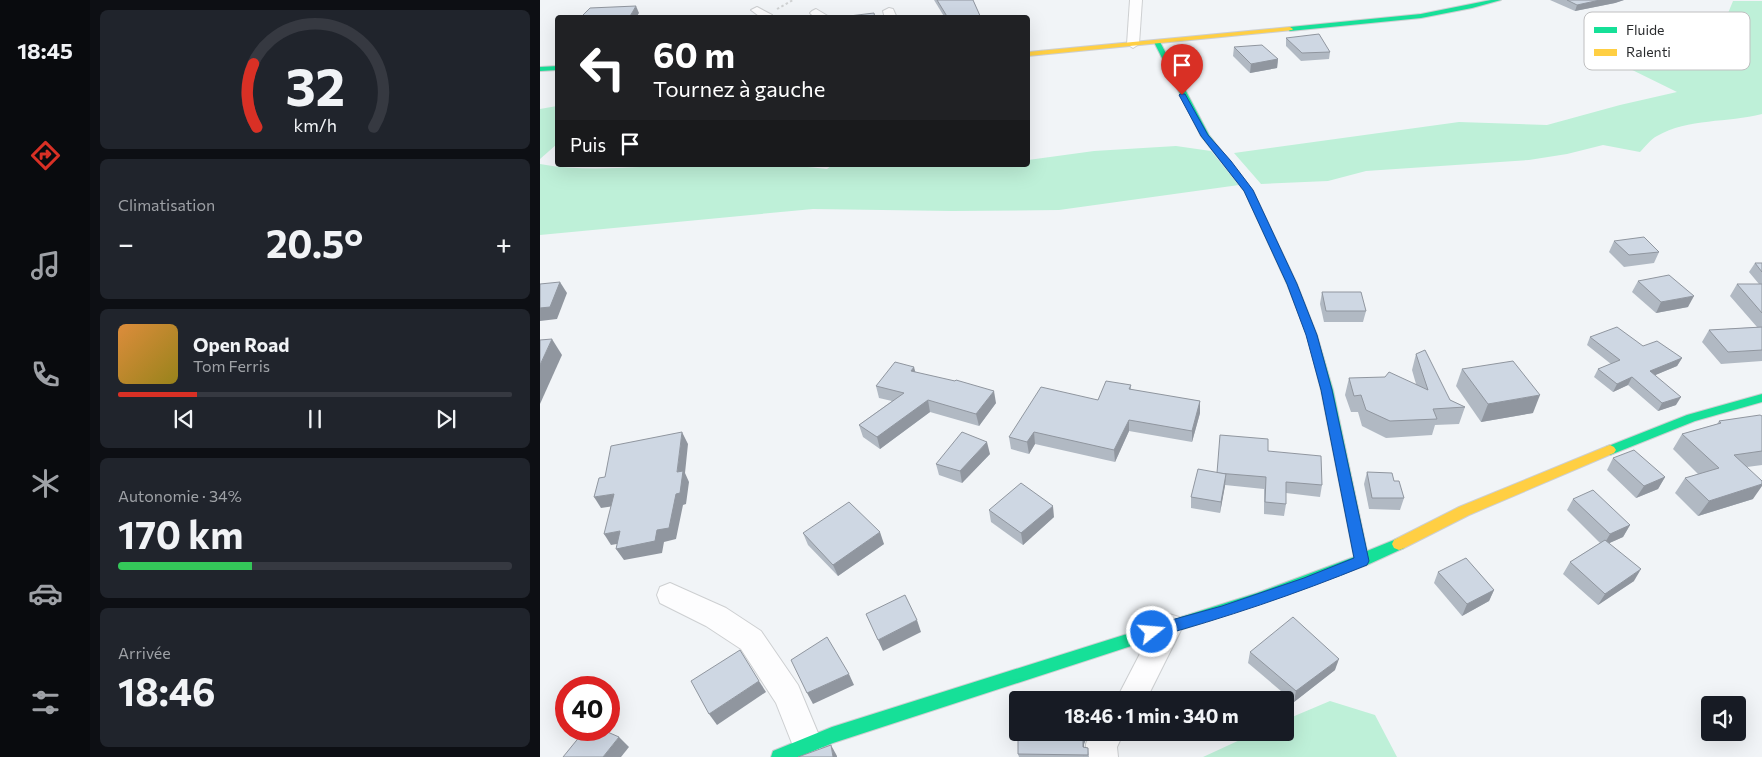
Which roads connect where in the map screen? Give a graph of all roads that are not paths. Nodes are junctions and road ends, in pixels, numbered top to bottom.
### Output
1 (1136, 0) edge
2 (1498, 0) edge
3 (1157, 42) junction
4 (1132, 44) junction
5 (1030, 54) edge
6 (555, 68) edge
7 (540, 69) edge
8 (1762, 398) edge
9 (1362, 561) junction
10 (670, 595) dead end
11 (1169, 626) junction
12 (1136, 691) edge
13 (1103, 741) edge
14 (808, 745) junction
15 (779, 757) edge
16 (1102, 757) edge

1 - 4 street
2 - 3 street
3 - 4 street
3 - 9 street
4 - 5 street
6 - 7 street
8 - 9 street
9 - 11 street
10 - 14 street
11 - 12 street
11 - 14 street
13 - 16 street
14 - 15 street

